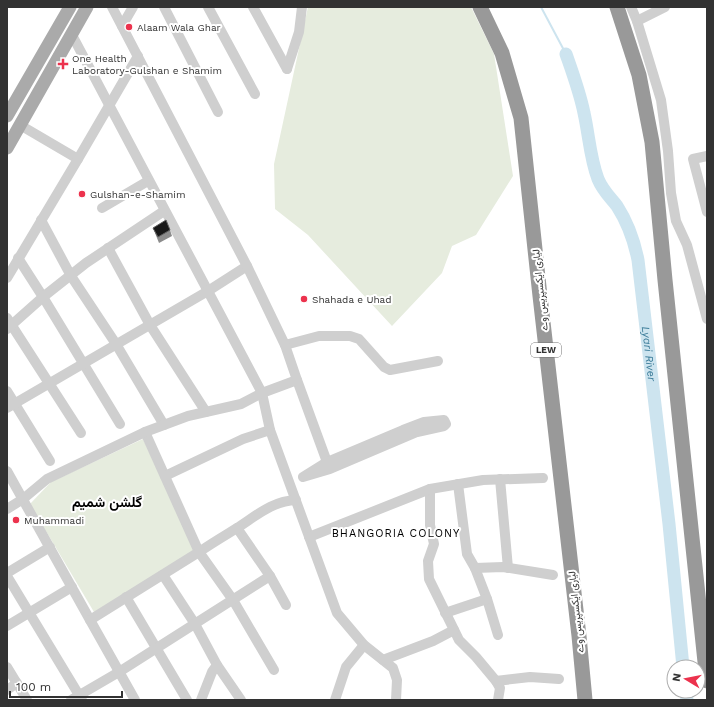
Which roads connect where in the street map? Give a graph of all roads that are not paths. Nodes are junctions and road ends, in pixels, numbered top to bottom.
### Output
1 (70, 7) edge
2 (87, 7) edge
3 (112, 7) edge
4 (133, 7) edge
5 (164, 7) edge
6 (208, 7) edge
7 (253, 7) edge
8 (302, 7) edge
9 (480, 7) edge
10 (617, 7) edge
11 (631, 7) edge
12 (665, 7) edge
13 (637, 22) junction
14 (122, 26) junction
15 (72, 35) junction
16 (138, 56) junction
17 (255, 94) dead end
18 (109, 105) junction
19 (218, 112) dead end
20 (7, 116) edge
21 (20, 125) junction
22 (7, 148) edge
23 (707, 156) edge
24 (78, 159) junction
25 (148, 180) junction
26 (102, 208) dead end
27 (707, 208) edge
28 (164, 211) junction
29 (41, 220) junction
30 (108, 248) junction
31 (18, 258) junction
32 (247, 266) junction
33 (71, 276) junction
34 (7, 278) edge
35 (208, 291) junction
36 (43, 297) junction
37 (707, 319) edge
38 (8, 324) edge
39 (150, 325) junction
40 (116, 344) junction
41 (285, 345) junction
42 (438, 361) dead end
43 (83, 363) junction
44 (297, 380) junction
45 (49, 383) junction
46 (7, 391) edge
47 (262, 393) junction
48 (11, 405) edge
49 (206, 412) junction
50 (120, 424) dead end
51 (164, 425) junction
52 (270, 430) junction
53 (145, 432) junction
54 (81, 433) dead end
55 (50, 461) dead end
56 (327, 462) junction
57 (7, 471) edge
58 (165, 476) junction
59 (543, 478) dead end
60 (500, 479) junction
61 (458, 484) junction
62 (430, 489) junction
63 (23, 499) junction
64 (296, 500) junction
65 (7, 509) edge
66 (237, 528) junction
67 (309, 537) junction
68 (50, 547) junction
69 (199, 552) junction
70 (475, 568) junction
71 (508, 568) junction
72 (7, 573) edge
73 (163, 575) junction
74 (554, 575) dead end
75 (7, 576) edge
76 (270, 576) junction
77 (72, 587) junction
78 (126, 597) junction
79 (487, 599) junction
80 (233, 600) junction
81 (286, 605) dead end
82 (30, 613) junction
83 (445, 613) junction
84 (90, 620) junction
85 (195, 624) junction
86 (7, 626) edge
87 (454, 630) junction
88 (498, 635) dead end
89 (364, 645) junction
90 (157, 648) junction
91 (383, 660) junction
92 (217, 665) junction
93 (7, 667) edge
94 (274, 670) dead end
95 (119, 672) junction
96 (559, 679) dead end
97 (496, 681) junction
98 (707, 681) edge
99 (17, 683) junction
100 (7, 690) edge
101 (78, 698) edge
102 (27, 700) edge
103 (135, 700) edge
104 (187, 700) edge
105 (201, 700) edge
106 (241, 700) edge
107 (335, 700) edge
108 (396, 700) edge
109 (498, 700) edge
110 (585, 700) edge

1 - 20 main road
2 - 15 main road
3 - 14 street
4 - 14 street
5 - 19 street
6 - 17 street
7 - 8 street
9 - 110 highway, لیاری ایکسپریس وے / LEW
10 - 98 highway
11 - 13 street
12 - 13 street
13 - 37 street
14 - 16 street
15 - 18 street
15 - 21 main road
16 - 18 street
16 - 32 street
18 - 24 street
18 - 25 street
21 - 22 main road
21 - 24 street
23 - 27 street
24 - 29 street
25 - 26 street
25 - 28 street
28 - 30 street
28 - 35 street
29 - 31 street
29 - 33 street
30 - 33 street
30 - 39 street
31 - 34 street
31 - 36 street
32 - 35 street
32 - 41 street
33 - 36 street
33 - 40 street
35 - 39 street
35 - 47 street
36 - 38 street
36 - 43 street
38 - 45 street
39 - 40 street
39 - 49 street
40 - 43 street
40 - 51 street
41 - 42 street
41 - 44 street
43 - 45 street
43 - 50 street
44 - 47 street
44 - 56 street
45 - 48 street
45 - 54 street
46 - 48 street
47 - 49 street
47 - 52 street
48 - 55 street
49 - 51 street
51 - 53 street
52 - 58 street
52 - 64 street
53 - 58 street
53 - 63 street
56 - 56 street
57 - 63 street
58 - 69 street
59 - 60 street
60 - 61 street
60 - 71 street
61 - 62 street
61 - 70 street
62 - 67 street
62 - 83 street
63 - 65 street
63 - 68 street
64 - 66 street
64 - 67 street
66 - 69 street
66 - 76 street
67 - 89 street
68 - 72 street
68 - 77 street
69 - 73 street
69 - 80 street
70 - 71 street
70 - 79 street
71 - 74 street
73 - 78 street
73 - 85 street
75 - 82 street
76 - 80 street
76 - 81 street
77 - 82 street
77 - 84 street
78 - 84 street
78 - 90 street
79 - 83 street
79 - 88 street
80 - 85 street
80 - 94 street
82 - 86 street
82 - 101 street
83 - 87 street
84 - 95 street
85 - 90 street
85 - 92 street
87 - 91 street
87 - 97 street
89 - 91 street
89 - 107 street
90 - 95 street
90 - 104 street
91 - 108 street
92 - 105 street
92 - 106 street
93 - 99 street
95 - 101 street
95 - 103 street
96 - 97 street
97 - 109 street
99 - 100 street
99 - 102 street

